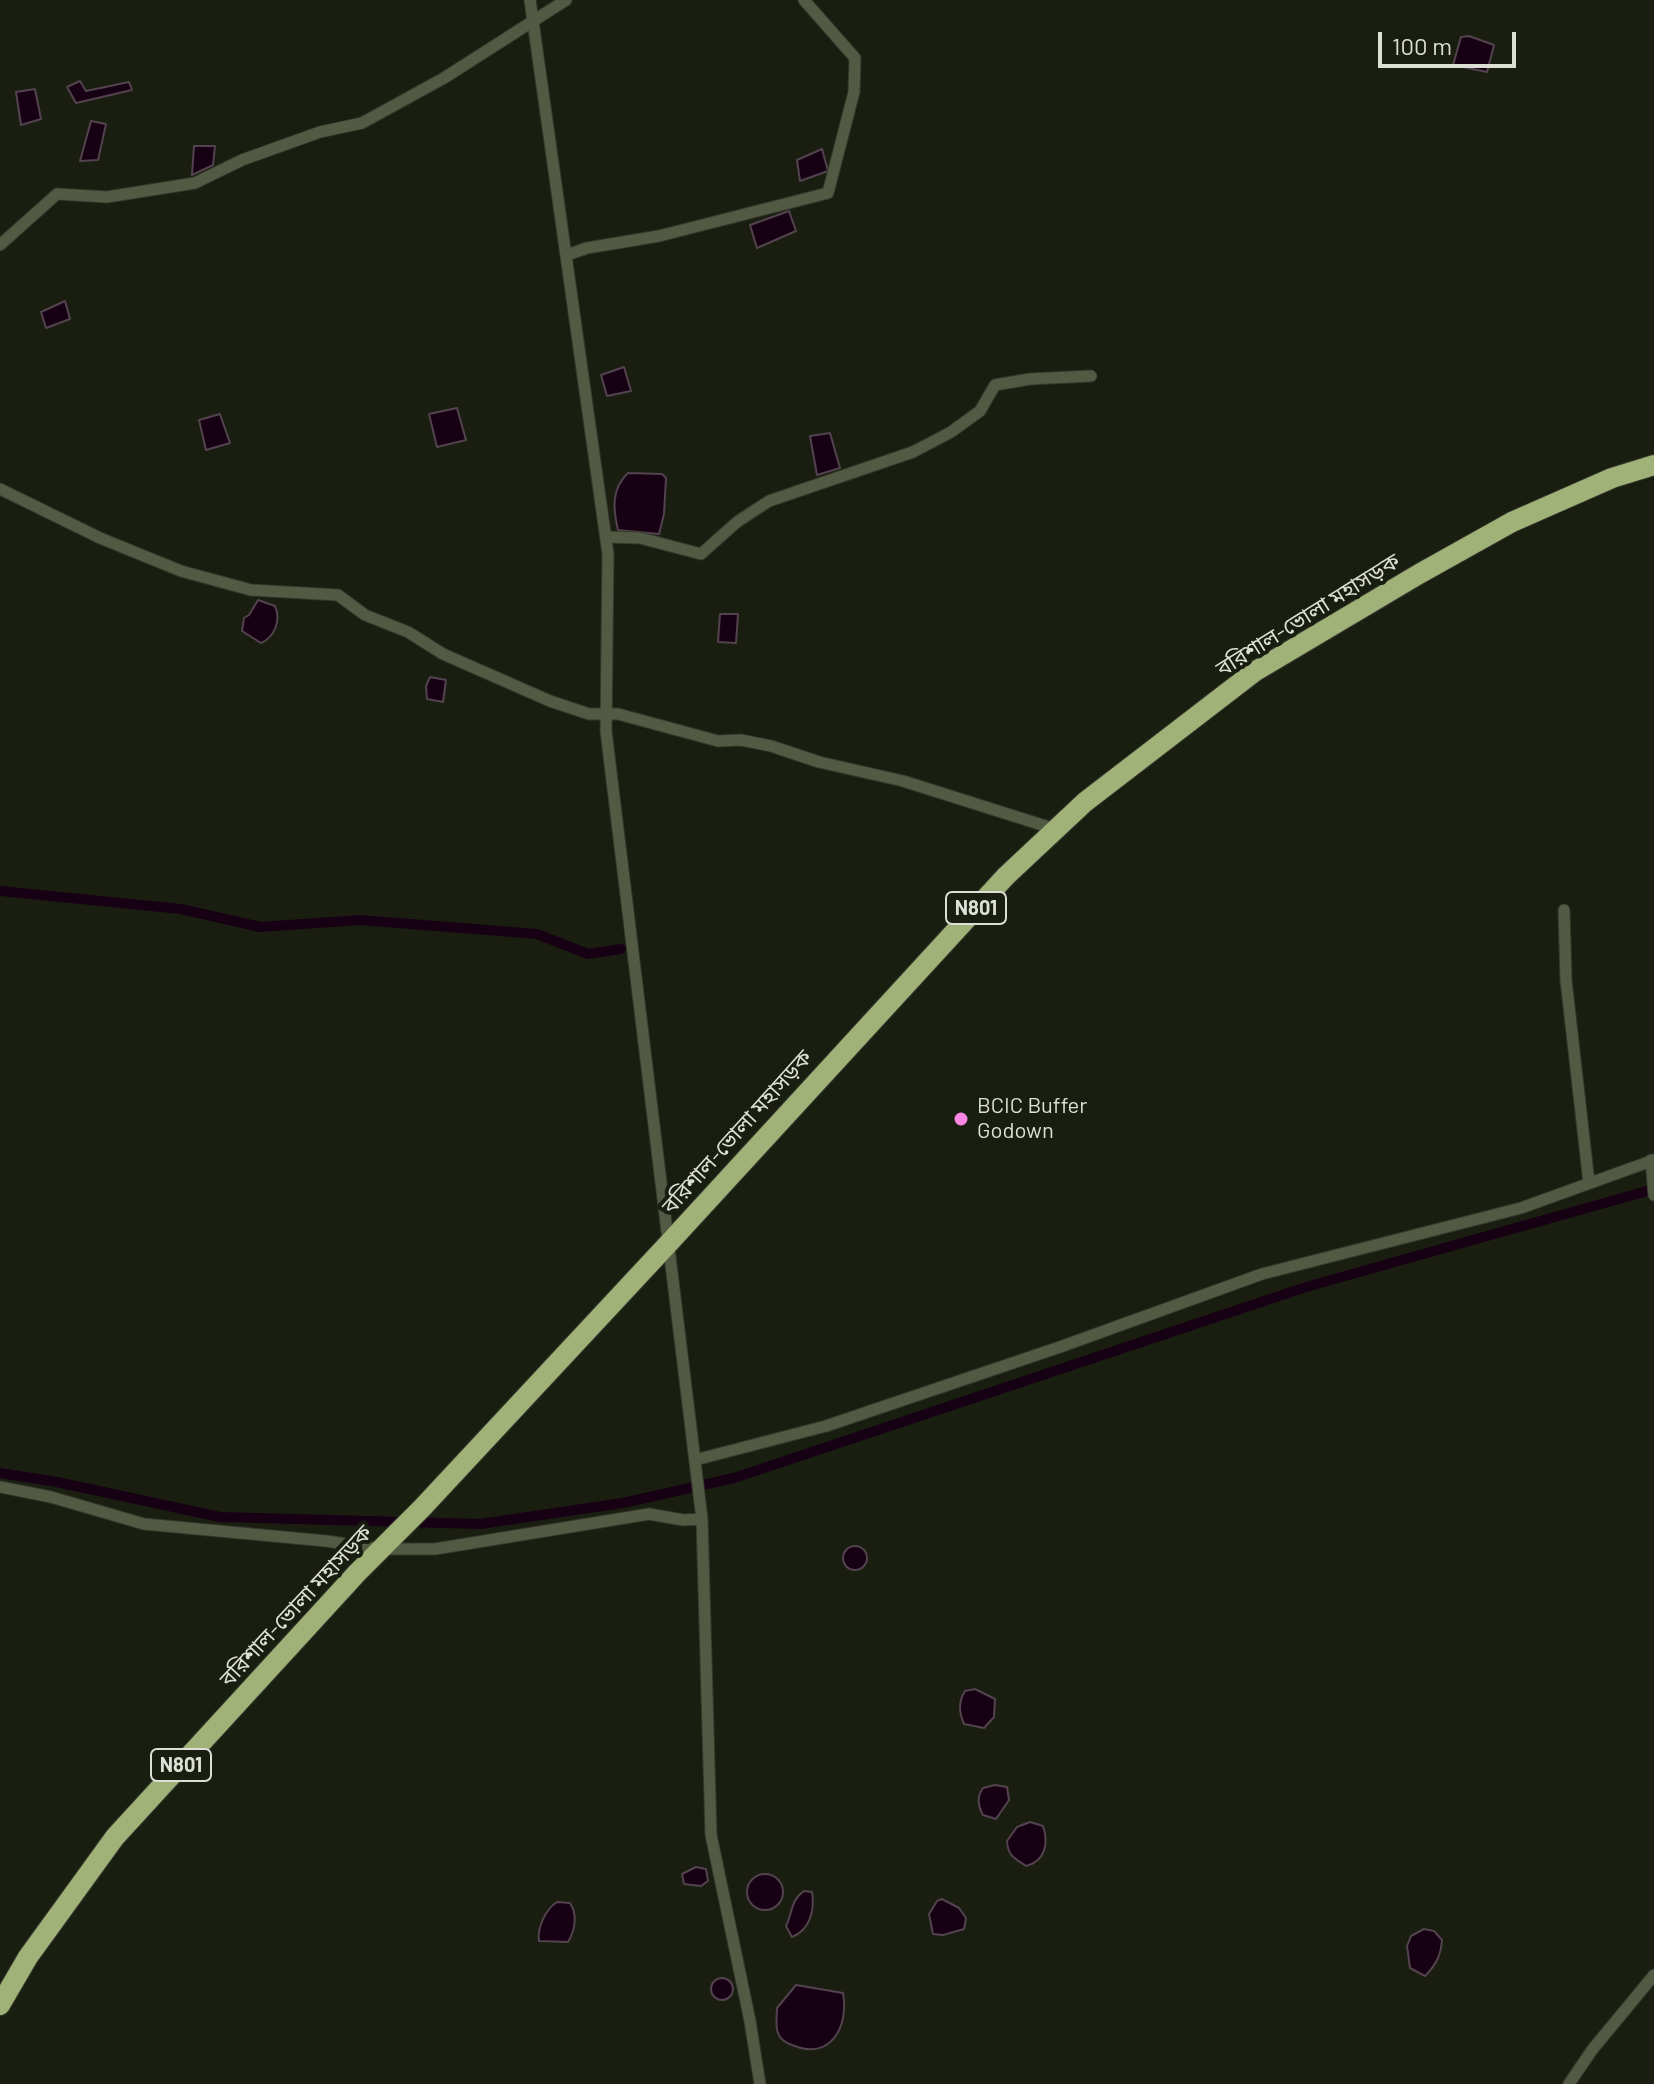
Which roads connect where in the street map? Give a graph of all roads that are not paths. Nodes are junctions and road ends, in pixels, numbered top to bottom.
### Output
1 (530, 0) edge
2 (566, 0) edge
3 (804, 0) edge
4 (533, 23) junction
5 (0, 245) edge
6 (567, 255) junction
7 (1091, 376) dead end
8 (1654, 465) edge
9 (0, 489) edge
10 (606, 537) junction
11 (607, 714) junction
12 (1055, 829) junction
13 (1564, 910) dead end
14 (1653, 1164) edge
15 (1589, 1183) junction
16 (1654, 1195) edge
17 (668, 1244) junction
18 (696, 1464) junction
19 (0, 1487) edge
20 (702, 1519) junction
21 (384, 1547) junction
22 (1654, 1975) edge
23 (0, 2005) edge
24 (760, 2084) edge
25 (1569, 2084) edge

1 - 4 street
2 - 4 street
3 - 6 street
4 - 5 street
4 - 6 street
6 - 10 street
7 - 10 street
8 - 12 highway, বরিশাল-ভোলা মহাসড়ক / N801
9 - 11 street
10 - 11 street
11 - 12 street
11 - 17 street
12 - 17 highway, বরিশাল-ভোলা মহাসড়ক / N801
13 - 15 street
14 - 15 street
14 - 16 street
15 - 18 street
17 - 18 street
17 - 21 highway, বরিশাল-ভোলা মহাসড়ক / N801
18 - 20 street
19 - 21 street
20 - 21 street
20 - 24 street
21 - 23 highway, বরিশাল-ভোলা মহাসড়ক / N801
22 - 25 street

